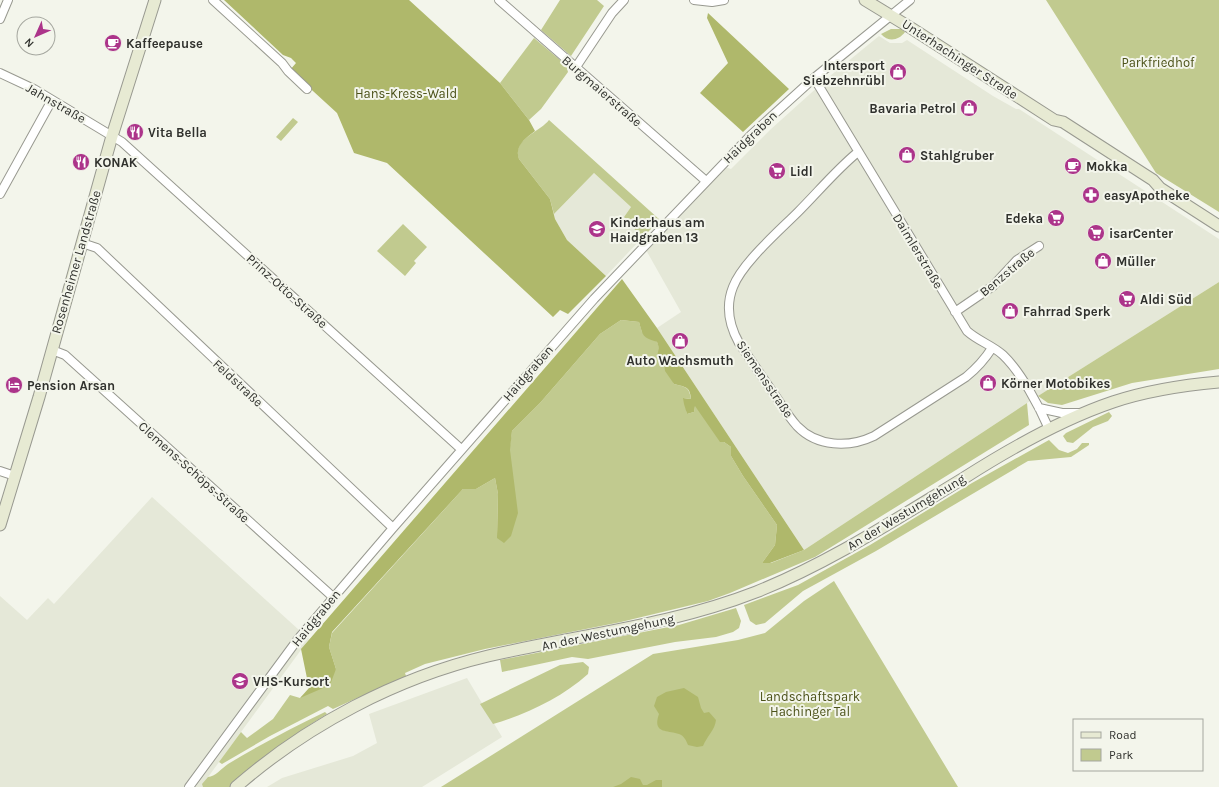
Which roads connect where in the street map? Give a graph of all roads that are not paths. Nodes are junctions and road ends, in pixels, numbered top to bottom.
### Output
1 (8, 0) edge
2 (155, 0) edge
3 (213, 0) edge
4 (499, 0) edge
5 (624, 0) edge
6 (694, 0) edge
7 (724, 0) edge
8 (865, 0) edge
9 (910, 0) edge
10 (891, 16) junction
11 (0, 19) edge
12 (576, 67) junction
13 (0, 73) edge
14 (814, 78) junction
15 (307, 88) dead end
16 (52, 100) junction
17 (112, 136) junction
18 (858, 152) junction
19 (706, 181) junction
20 (0, 194) edge
21 (1219, 226) edge
22 (82, 243) junction
23 (1038, 246) dead end
24 (955, 312) junction
25 (992, 348) junction
26 (52, 350) junction
27 (1219, 382) edge
28 (1039, 408) junction
29 (1084, 413) junction
30 (1049, 429) junction
31 (461, 449) junction
32 (0, 471) edge
33 (15, 476) junction
34 (0, 525) edge
35 (393, 528) junction
36 (333, 597) junction
37 (189, 787) edge
38 (236, 787) edge

1 - 11 street
2 - 17 main road, Rosenheimer Landstraße
3 - 15 street
4 - 12 street, Burgmaierstraße
5 - 12 street
6 - 7 street
8 - 10 main road, Unterhachinger Straße
9 - 10 street, Haidgraben
10 - 14 street, Haidgraben
10 - 21 main road, Unterhachinger Straße
12 - 19 street, Burgmaierstraße
13 - 16 street, Jahnstraße
14 - 18 street, Daimlerstraße
14 - 19 street, Haidgraben
16 - 17 street, Jahnstraße
16 - 20 street
17 - 22 main road, Rosenheimer Landstraße
17 - 31 street, Prinz-Otto-Straße
18 - 24 street, Daimlerstraße
18 - 25 street, Siemensstraße
19 - 31 street, Haidgraben
22 - 26 main road, Rosenheimer Landstraße
22 - 35 street, Feldstraße
23 - 24 street, Benzstraße
24 - 25 street, Daimlerstraße
25 - 28 street, Daimlerstraße
26 - 33 main road, Rosenheimer Landstraße
26 - 36 street, Clemens-Schöps-Straße
27 - 29 main road, An der Westumgehung
28 - 29 street
28 - 30 street, Daimlerstraße
29 - 30 main road, An der Westumgehung
30 - 38 main road, An der Westumgehung
31 - 35 street, Haidgraben
32 - 33 street
33 - 34 main road, Rosenheimer Landstraße
35 - 36 street, Haidgraben
36 - 37 street, Haidgraben

